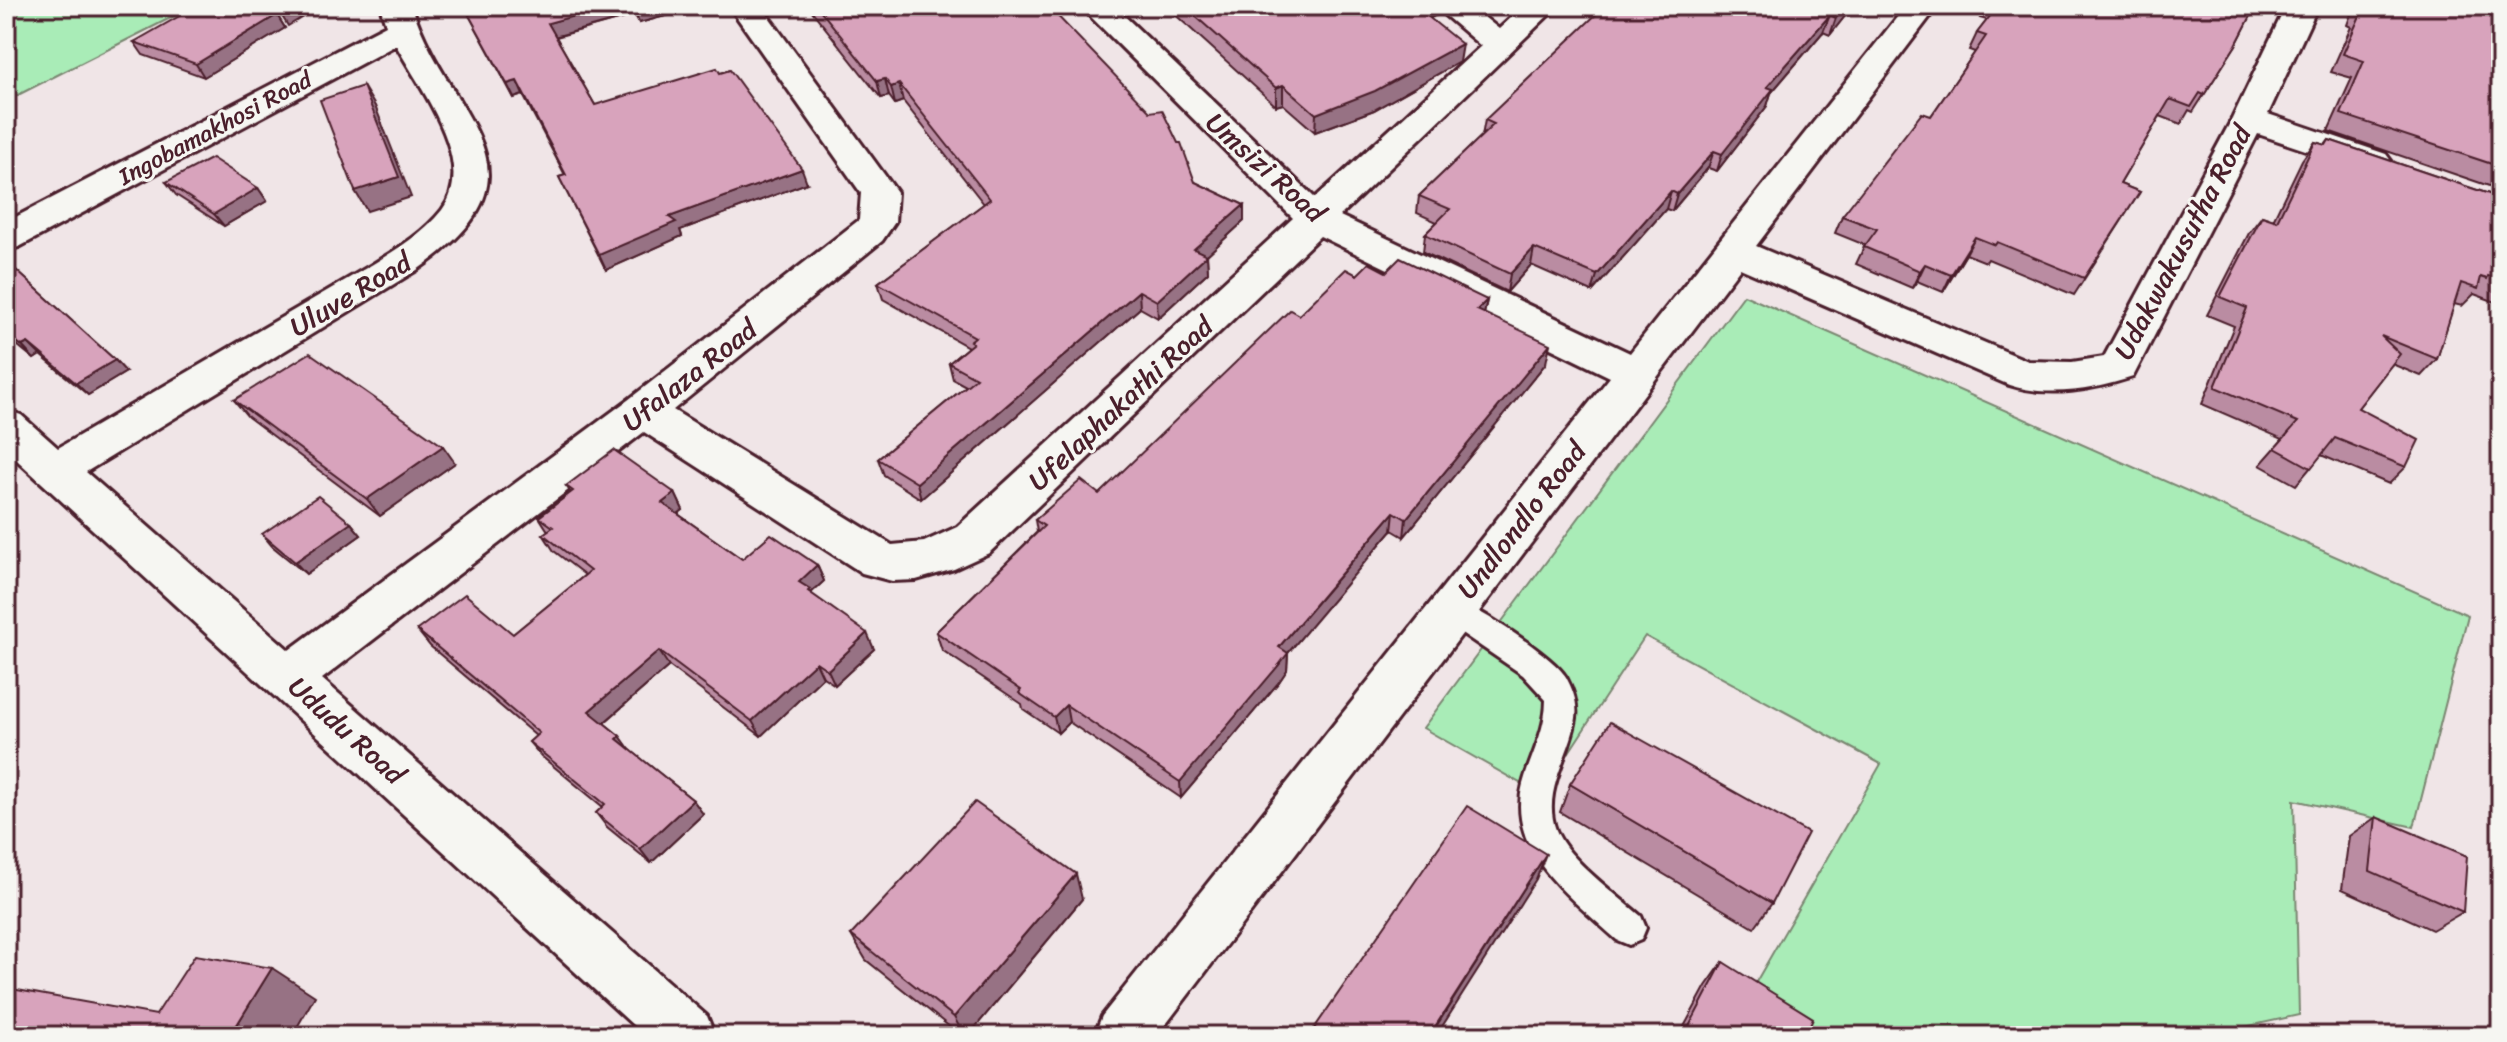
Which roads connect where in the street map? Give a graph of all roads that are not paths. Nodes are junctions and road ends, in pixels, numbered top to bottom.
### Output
1 (745, 6) edge
2 (1096, 6) edge
3 (1450, 6) edge
4 (1542, 6) edge
5 (1922, 6) edge
6 (2302, 6) edge
7 (400, 18) edge
8 (1499, 44) junction
9 (2249, 119) junction
10 (2412, 175) edge
11 (1317, 220) junction
12 (6, 238) edge
13 (1732, 250) junction
14 (1635, 372) junction
15 (643, 411) junction
16 (6, 426) edge
17 (56, 469) junction
18 (1451, 610) junction
19 (288, 677) junction
20 (1629, 928) dead end
21 (687, 1036) edge
22 (1122, 1036) edge

1 - 15 street, Ufalaza Road
2 - 11 street, Umsizi Road
3 - 8 street
4 - 8 street, Ufelaphakathi Road
5 - 13 street, Undlondlo Road
6 - 9 street, Udakwakusutha Road
7 - 12 street, Ingobamakhosi Road
7 - 17 street, Uluve Road
8 - 11 street, Ufelaphakathi Road
9 - 10 street
9 - 13 street, Udakwakusutha Road
11 - 14 street, Umsizi Road
11 - 15 street, Ufelaphakathi Road
13 - 14 street, Undlondlo Road
14 - 18 street, Undlondlo Road
15 - 19 street, Ufalaza Road
16 - 17 street, Ududu Road
17 - 19 street, Ududu Road
18 - 20 lane
18 - 22 street, Undlondlo Road
19 - 21 street, Ududu Road

